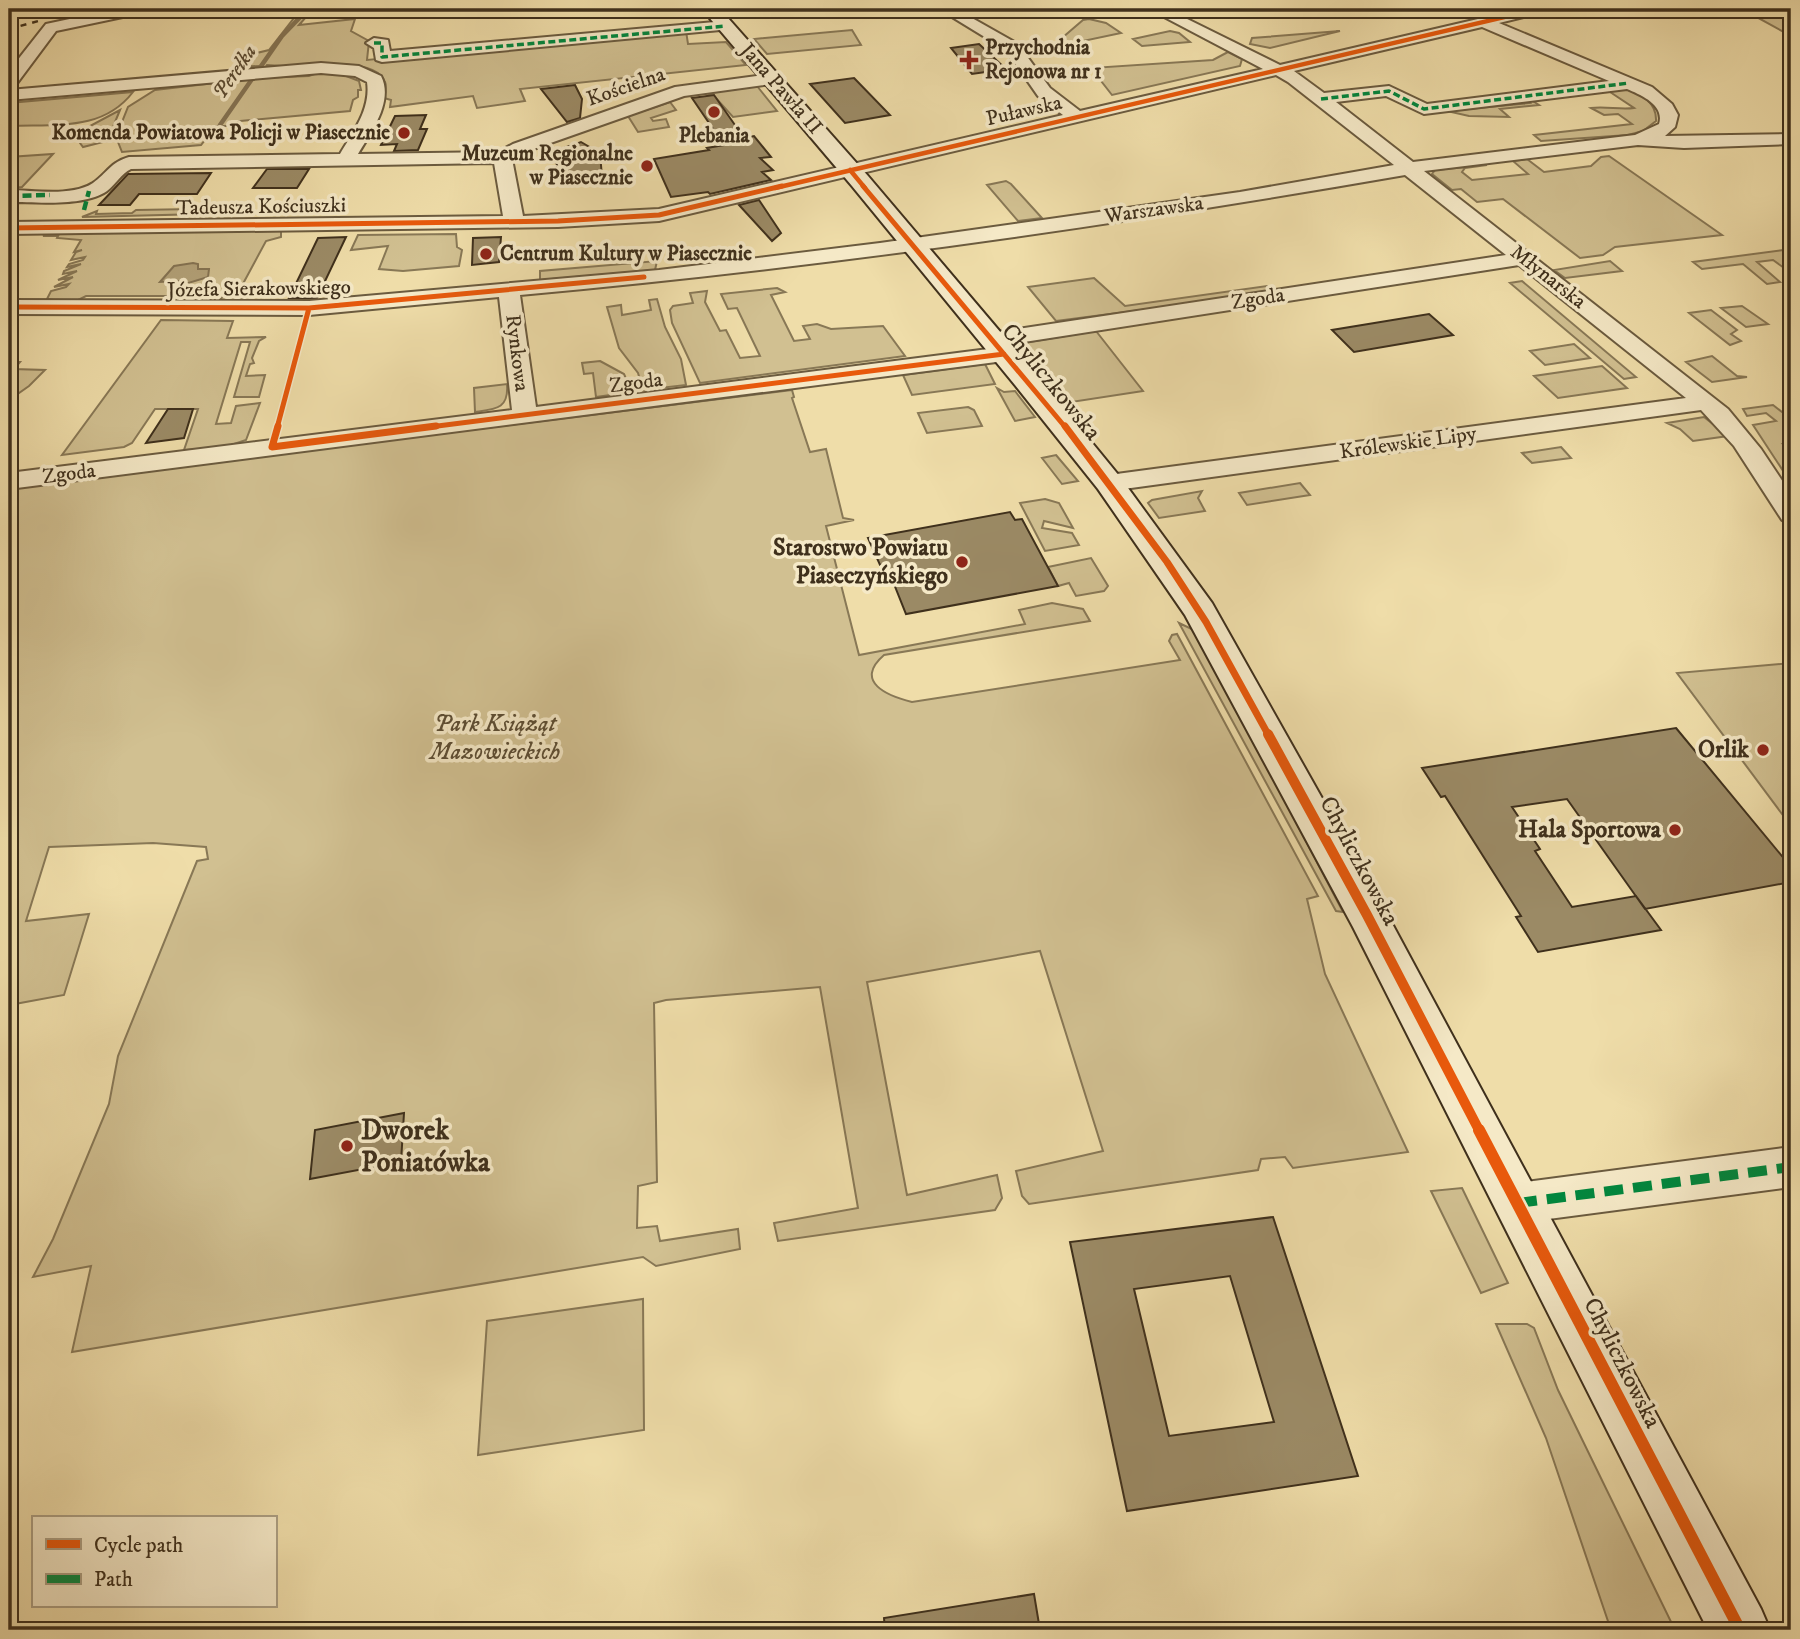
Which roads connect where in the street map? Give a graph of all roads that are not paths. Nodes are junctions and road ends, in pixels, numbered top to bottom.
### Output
1 (29, 9) edge
2 (121, 9) edge
3 (137, 9) edge
4 (712, 9) edge
5 (946, 9) edge
6 (1156, 9) edge
7 (1539, 9) edge
8 (9, 11) edge
9 (96, 13) edge
10 (1483, 22) junction
11 (726, 26) junction
12 (374, 43) dead end
13 (1276, 70) junction
14 (771, 79) junction
15 (9, 82) edge
16 (1629, 83) junction
17 (9, 95) edge
18 (1321, 99) junction
19 (1075, 116) junction
20 (1668, 126) junction
21 (1791, 139) edge
22 (1635, 140) junction
23 (1699, 142) junction
24 (502, 157) junction
25 (345, 161) junction
26 (1409, 168) junction
27 (850, 170) junction
28 (50, 195) junction
29 (9, 196) edge
30 (514, 221) junction
31 (14, 228) edge
32 (913, 244) junction
33 (1524, 258) junction
34 (672, 274) joint
35 (509, 291) junction
36 (9, 307) edge
37 (998, 347) junction
38 (1706, 402) junction
39 (524, 415) junction
40 (9, 481) edge
41 (1109, 484) junction
42 (1790, 510) edge
43 (1791, 1167) edge
44 (1518, 1203) junction
45 (1740, 1630) edge

1 - 8 street
2 - 9 street
3 - 9 street
4 - 11 street, Jana Pawła II
5 - 19 street
6 - 13 street, Młynarska
7 - 10 street, Puławska
9 - 15 street
10 - 13 street, Puławska
10 - 16 street
11 - 12 street
11 - 14 street, Jana Pawła II
13 - 18 street, Młynarska
13 - 19 street, Puławska
14 - 24 street, Kościelna
14 - 27 street, Jana Pawła II
16 - 18 street
16 - 20 street
17 - 25 street
18 - 26 street, Młynarska
19 - 27 street, Puławska
20 - 22 street, Warszawska
20 - 23 street, Warszawska
21 - 23 street, Warszawska
22 - 23 street, Warszawska
22 - 26 street, Warszawska
24 - 25 street, Kościelna
24 - 30 street
25 - 28 street, Kościelna
26 - 32 street, Warszawska
26 - 33 street, Młynarska
27 - 30 street, Puławska
27 - 32 street, Chyliczkowska
28 - 29 street, Kościelna
28 - 31 street
30 - 31 street, Tadeusza Kościuszki
32 - 34 street, Warszawska
32 - 37 street, Chyliczkowska
33 - 37 street, Zgoda
33 - 38 street, Młynarska
34 - 35 street, Józefa Sierakowskiego
35 - 36 street, Józefa Sierakowskiego
35 - 39 street, Rynkowa
37 - 39 street, Zgoda
37 - 41 street, Chyliczkowska
38 - 41 street, Królewskie Lipy
38 - 42 street, Młynarska
39 - 40 street, Zgoda
41 - 44 street, Chyliczkowska
43 - 44 street
44 - 45 street, Chyliczkowska

